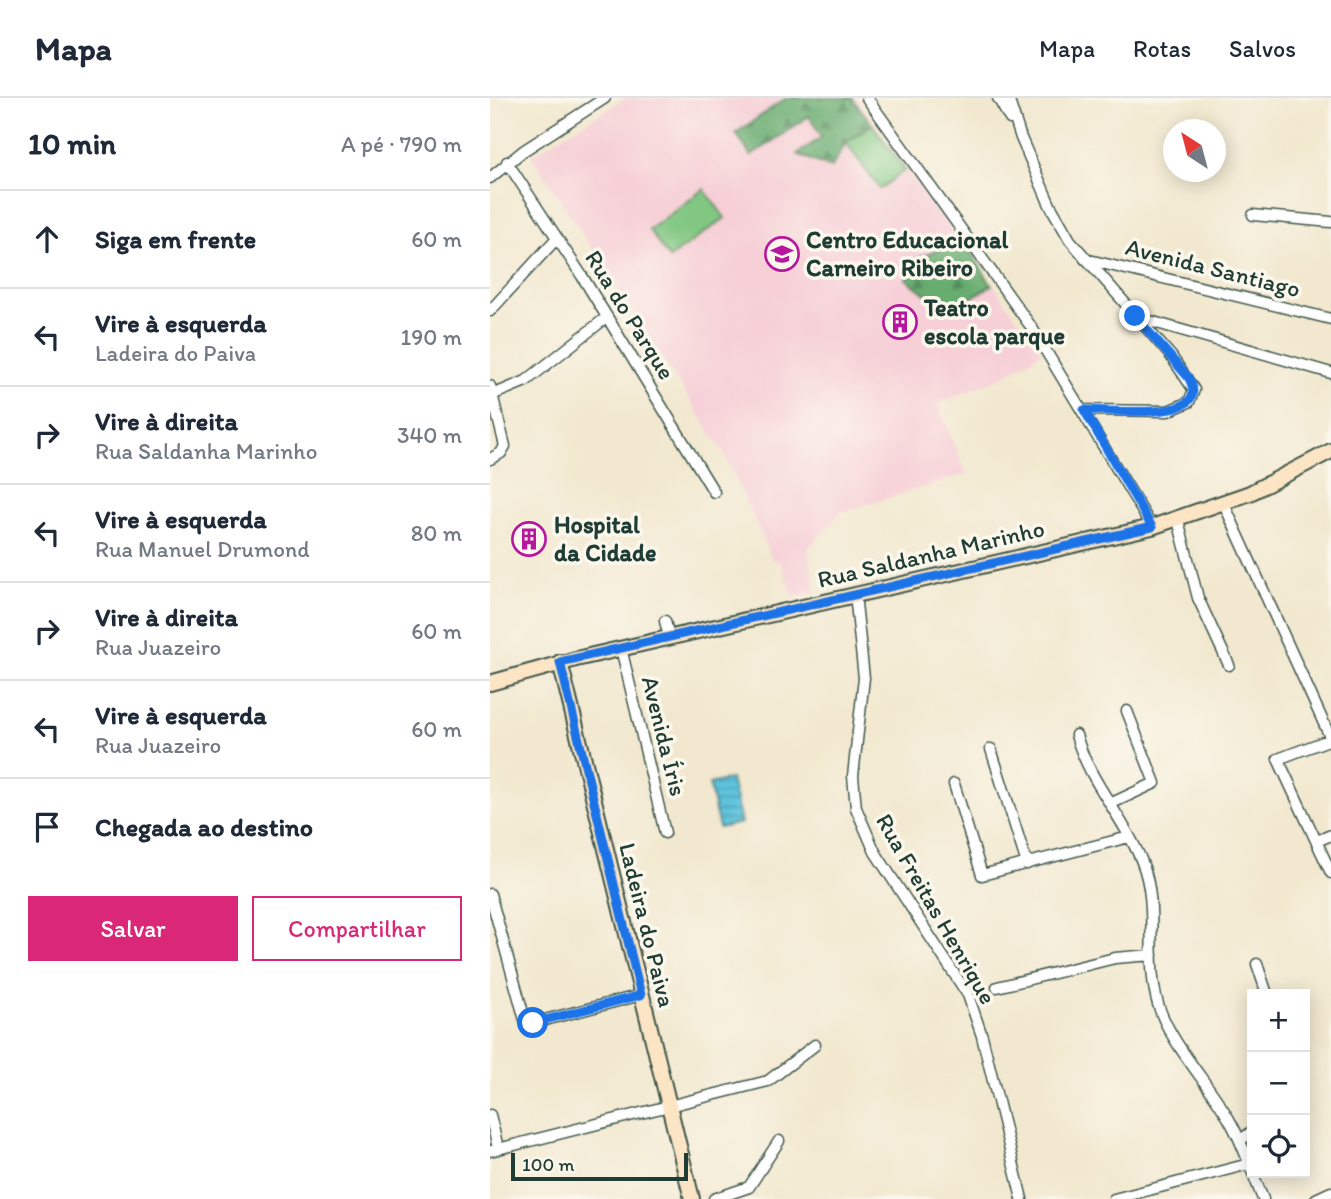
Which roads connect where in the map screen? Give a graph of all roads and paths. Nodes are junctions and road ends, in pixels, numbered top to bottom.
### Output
1 (605, 98) edge
2 (867, 98) edge
3 (998, 98) edge
4 (1008, 98) edge
5 (1021, 138) junction
6 (507, 162) junction
7 (490, 178) edge
8 (1253, 215) dead end
9 (1331, 222) edge
10 (557, 238) junction
11 (1085, 259) junction
12 (490, 312) edge
13 (1135, 316) junction
14 (607, 317) junction
15 (1331, 319) edge
16 (1331, 373) edge
17 (491, 391) edge
18 (1084, 410) junction
19 (1331, 450) edge
20 (490, 459) edge
21 (714, 492) dead end
22 (1224, 504) junction
23 (1178, 520) junction
24 (1152, 527) junction
25 (855, 594) junction
26 (665, 621) dead end
27 (669, 637) junction
28 (621, 649) junction
29 (560, 662) junction
30 (1229, 665) dead end
31 (490, 682) edge
32 (1126, 711) dead end
33 (1076, 735) dead end
34 (1331, 739) edge
35 (991, 749) dead end
36 (954, 784) dead end
37 (1110, 804) junction
38 (665, 833) dead end
39 (1331, 835) edge
40 (1129, 837) junction
41 (1317, 841) junction
42 (1027, 864) junction
43 (1331, 873) edge
44 (490, 894) edge
45 (1152, 955) junction
46 (1257, 964) dead end
47 (997, 987) dead end
48 (1265, 989) edge
49 (641, 995) junction
50 (815, 1045) dead end
51 (669, 1107) junction
52 (490, 1115) edge
53 (1247, 1135) edge
54 (779, 1141) dead end
55 (1240, 1141) junction
56 (494, 1149) edge
57 (1247, 1159) edge
58 (1247, 1165) edge
59 (1255, 1178) edge
60 (1331, 1192) edge
61 (692, 1199) edge
62 (713, 1199) edge
63 (1022, 1199) edge
64 (1114, 1199) edge
65 (1263, 1199) edge
66 (1316, 1199) edge

1 - 6 street
2 - 18 street
3 - 5 street
4 - 5 street
5 - 11 street
6 - 7 street
6 - 10 street, Rua do Parque
8 - 9 street
10 - 12 street
10 - 14 street, Rua do Parque
11 - 13 street
11 - 15 street, Avenida Santiago
13 - 16 street
13 - 18 street
14 - 17 street
14 - 21 street, Rua do Parque
17 - 20 street
18 - 24 street
19 - 22 main road, Rua Saldanha Marinho
22 - 23 main road, Rua Saldanha Marinho
22 - 34 street
23 - 24 main road, Rua Saldanha Marinho
23 - 30 street
24 - 25 main road, Rua Saldanha Marinho
25 - 27 main road, Rua Saldanha Marinho
25 - 63 street, Rua Freitas Henrique
26 - 27 street
27 - 28 main road, Rua Saldanha Marinho
28 - 29 main road, Rua Saldanha Marinho
28 - 38 street, Avenida Íris
29 - 31 main road, Rua Saldanha Marinho
29 - 49 main road, Ladeira do Paiva
32 - 37 street
33 - 37 street
34 - 41 street
35 - 42 street
36 - 42 street
37 - 40 street
39 - 41 street
40 - 42 street
40 - 45 street
41 - 43 street
44 - 49 street
45 - 47 street
45 - 55 street
46 - 48 street
49 - 51 main road, Ladeira do Paiva
50 - 51 street
51 - 56 street
51 - 61 main road, Ladeira do Paiva
52 - 56 street
53 - 55 street
54 - 62 street
55 - 57 street
58 - 64 street
59 - 65 street
60 - 66 street

